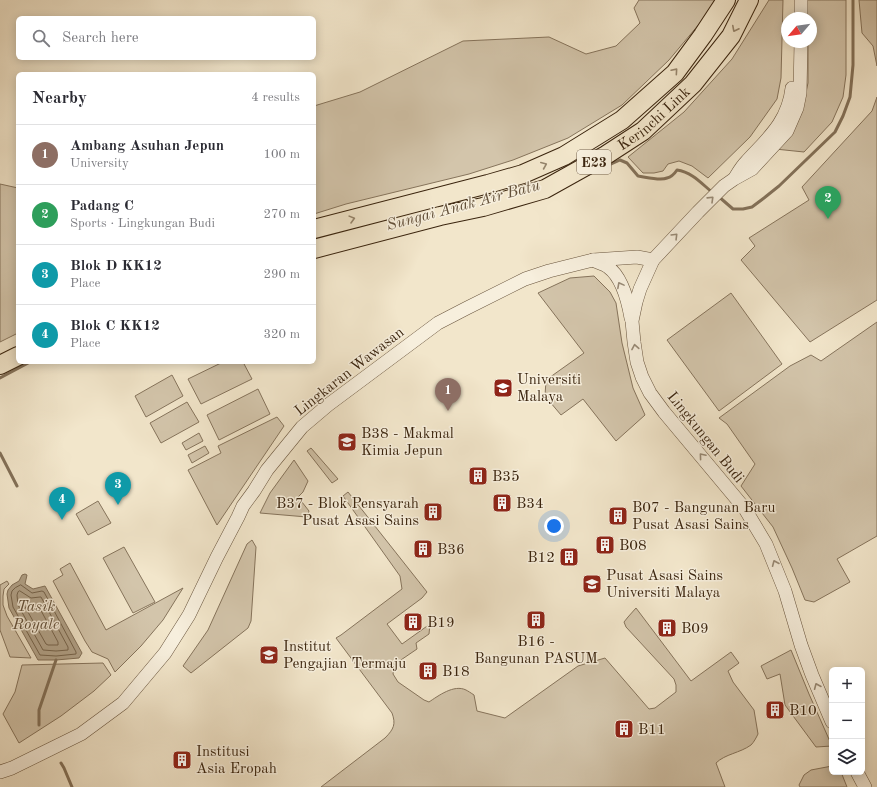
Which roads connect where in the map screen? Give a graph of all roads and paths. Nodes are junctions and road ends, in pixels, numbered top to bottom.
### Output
1 (726, 0) edge
2 (749, 0) edge
3 (794, 0) edge
4 (801, 0) edge
5 (794, 12) edge
6 (801, 12) edge
7 (794, 48) edge
8 (801, 48) edge
9 (729, 183) junction
10 (316, 228) edge
11 (316, 248) edge
12 (592, 260) junction
13 (653, 260) junction
14 (632, 321) junction
15 (16, 343) edge
16 (0, 352) edge
17 (16, 357) edge
18 (0, 365) edge
19 (829, 715) edge
20 (0, 772) edge
21 (859, 775) edge
22 (865, 787) edge

10 -> 1 highway, Kerinchi Link / E23
2 -> 11 highway, Kerinchi Link / E23
3 - 5 street
4 - 6 street
7 - 9 street, Lingkungan Budi
8 - 9 street, Lingkungan Budi
13 -> 9 street, Lingkungan Budi
12 - 13 street, Lingkaran Wawasan
14 -> 12 street
12 - 20 street, Lingkaran Wawasan
13 - 14 street, Lingkungan Budi
19 -> 14 street, Lingkungan Budi
15 - 16 highway
17 - 18 highway
21 - 22 street

